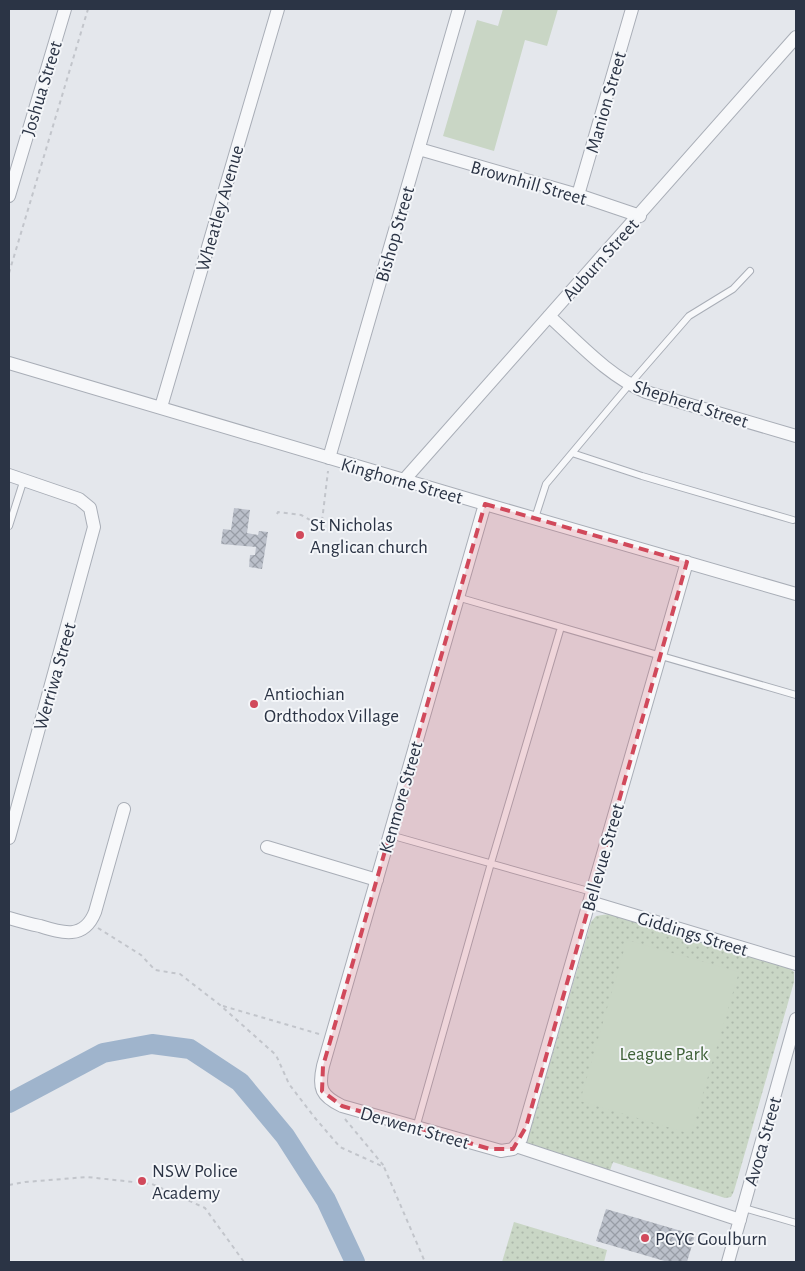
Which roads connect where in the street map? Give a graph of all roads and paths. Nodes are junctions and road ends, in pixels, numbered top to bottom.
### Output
1 (65, 9) edge
2 (88, 9) edge
3 (278, 9) edge
4 (460, 9) edge
5 (632, 9) edge
6 (796, 37) edge
7 (419, 149) junction
8 (578, 195) junction
9 (9, 196) edge
10 (640, 216) junction
11 (750, 271) dead end
12 (9, 273) edge
13 (549, 316) junction
14 (9, 363) edge
15 (629, 385) junction
16 (161, 407) junction
17 (796, 436) edge
18 (572, 453) junction
19 (328, 465) junction
20 (9, 475) edge
21 (24, 480) junction
22 (404, 480) junction
23 (485, 504) junction
24 (278, 514) dead end
25 (536, 518) junction
26 (793, 520) dead end
27 (9, 526) edge
28 (687, 562) junction
29 (796, 594) edge
30 (457, 597) junction
31 (561, 627) junction
32 (659, 656) junction
33 (796, 695) edge
34 (124, 808) dead end
35 (390, 835) junction
36 (9, 838) edge
37 (267, 847) dead end
38 (491, 863) junction
39 (377, 880) junction
40 (591, 897) junction
41 (9, 918) edge
42 (89, 923) junction
43 (796, 964) edge
44 (220, 1006) junction
45 (796, 1019) edge
46 (331, 1037) junction
47 (322, 1091) joint
48 (342, 1115) dead end
49 (416, 1128) junction
50 (514, 1148) junction
51 (384, 1167) junction
52 (9, 1185) edge
53 (742, 1214) junction
54 (796, 1223) edge
55 (244, 1262) edge
56 (424, 1262) edge
57 (728, 1262) edge

1 - 9 street, Joshua Street
2 - 12 path
3 - 16 street, Wheatley Avenue
4 - 7 street, Bishop Street
5 - 8 street, Manion Street
6 - 10 street, Auburn Street
7 - 8 street, Brownhill Street
7 - 19 street, Bishop Street
8 - 10 street, Brownhill Street
10 - 13 street, Auburn Street
11 - 15 lane
13 - 15 street, Shepherd Street
13 - 22 street, Auburn Street
14 - 16 street, Kinghorne Street
15 - 17 street, Shepherd Street
15 - 18 lane
16 - 19 street, Kinghorne Street
18 - 25 lane
18 - 26 lane
19 - 22 street, Kinghorne Street
19 - 24 path
20 - 21 street
21 - 27 lane
21 - 36 street, Werriwa Street
22 - 23 street, Kinghorne Street
23 - 25 street, Kinghorne Street
23 - 30 street, Kenmore Street
25 - 28 street, Kinghorne Street
28 - 29 street, Kinghorne Street
28 - 32 street, Bellevue Street
30 - 31 lane
30 - 35 street, Kenmore Street
31 - 32 lane
31 - 38 lane
32 - 33 lane
32 - 40 street, Bellevue Street
34 - 42 street
35 - 38 lane
35 - 39 street, Kenmore Street
37 - 39 street
38 - 40 lane
38 - 49 lane
39 - 46 street, Kenmore Street
40 - 43 street, Giddings Street
40 - 50 street, Bellevue Street
41 - 42 street
42 - 44 path
44 - 46 path
44 - 51 path
45 - 53 street, Avoca Street
46 - 47 street, Kenmore Street
47 - 49 street, Derwent Street
48 - 51 path
49 - 50 street, Derwent Street
50 - 53 street, Derwent Street
51 - 56 path
52 - 55 path
53 - 54 lane
53 - 57 street, Avoca Street

